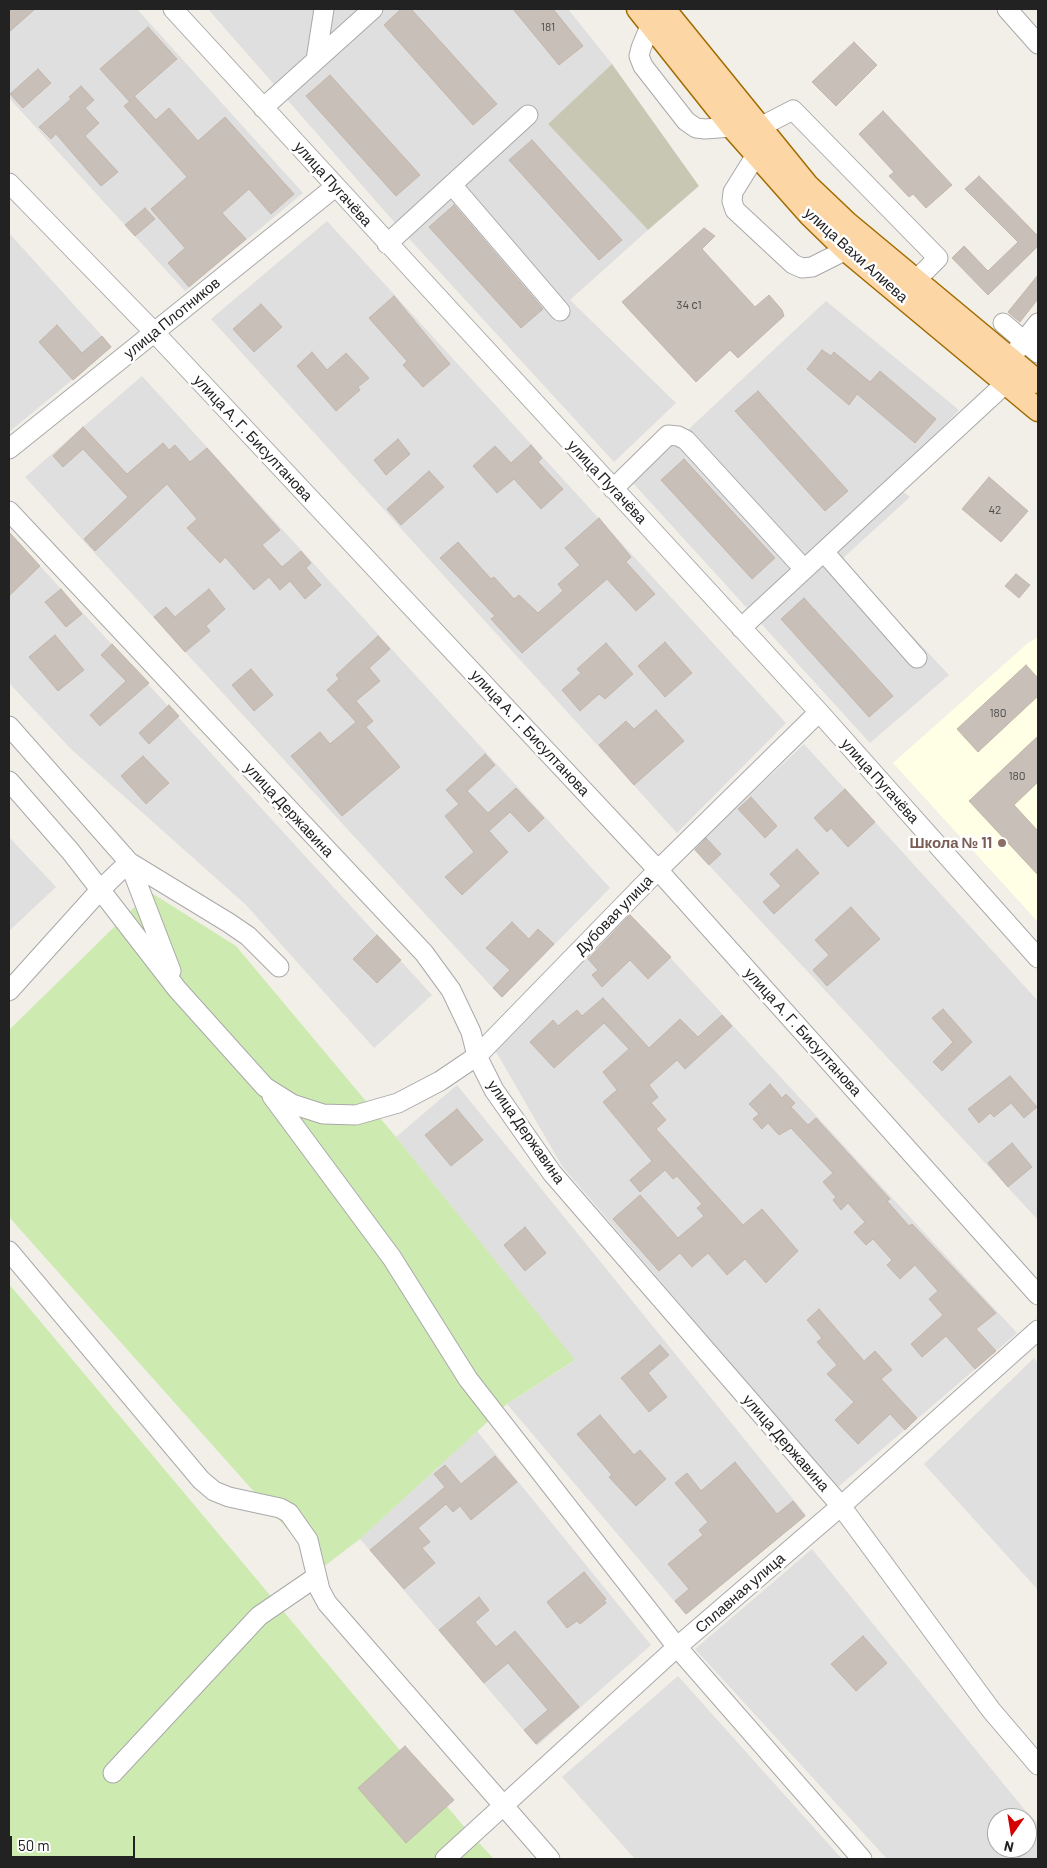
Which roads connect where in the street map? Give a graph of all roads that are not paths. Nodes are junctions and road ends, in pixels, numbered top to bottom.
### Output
1 (173, 9) edge
2 (324, 9) edge
3 (373, 9) edge
4 (1007, 9) edge
5 (657, 12) edge
6 (1038, 44) edge
7 (316, 60) junction
8 (263, 108) junction
9 (528, 115) dead end
10 (732, 127) junction
11 (760, 127) junction
12 (756, 155) junction
13 (9, 183) edge
14 (452, 185) junction
15 (335, 187) junction
16 (387, 244) junction
17 (846, 250) junction
18 (916, 280) junction
19 (560, 311) dead end
20 (1002, 323) dead end
21 (1038, 323) edge
22 (154, 332) junction
23 (1024, 340) junction
24 (1038, 353) edge
25 (1010, 358) junction
26 (1038, 382) edge
27 (1006, 383) junction
28 (1038, 410) edge
29 (9, 449) edge
30 (613, 489) junction
31 (9, 511) edge
32 (824, 552) junction
33 (804, 569) junction
34 (741, 628) junction
35 (917, 658) dead end
36 (819, 712) junction
37 (9, 726) edge
38 (9, 781) edge
39 (130, 862) junction
40 (658, 870) junction
41 (100, 889) junction
42 (1038, 958) edge
43 (279, 967) dead end
44 (178, 989) junction
45 (9, 991) edge
46 (477, 1056) junction
47 (265, 1087) junction
48 (9, 1251) edge
49 (1038, 1295) edge
50 (1038, 1330) edge
51 (841, 1506) junction
52 (316, 1577) junction
53 (677, 1647) junction
54 (1038, 1765) edge
55 (113, 1773) dead end
56 (503, 1804) junction
57 (445, 1859) edge
58 (550, 1859) edge
59 (862, 1859) edge

1 - 8 street, улица Пугачёва
2 - 7 street
3 - 7 street
4 - 6 street
5 - 10 main road, улица Вахи Алиева
5 - 10 street
5 - 11 main road, улица Вахи Алиева
7 - 8 street
8 - 15 street, улица Пугачёва
9 - 14 street
10 - 12 main road, улица Вахи Алиева
11 - 18 main road, улица Вахи Алиева
11 - 18 street
12 - 17 main road, улица Вахи Алиева
12 - 17 street
13 - 22 street, улица А. Г. Бисултанова
14 - 16 street
14 - 19 street
15 - 16 street, улица Пугачёва
15 - 22 street, улица Плотников
16 - 30 street, улица Пугачёва
17 - 27 main road, улица Вахи Алиева
18 - 25 main road, улица Вахи Алиева
20 - 23 street
21 - 23 street
22 - 29 street, улица Плотников
22 - 40 street, улица А. Г. Бисултанова
23 - 24 street
23 - 25 street
25 - 26 main road, улица Вахи Алиева
27 - 28 main road, улица Вахи Алиева
27 - 32 street
30 - 33 street
30 - 34 street, улица Пугачёва
31 - 46 street, улица Державина
32 - 33 street
32 - 35 street
33 - 34 street
34 - 36 street, улица Пугачёва
36 - 40 street, Дубовая улица
36 - 42 street, улица Пугачёва
37 - 39 street
38 - 41 street
39 - 41 street
39 - 43 street
39 - 44 street
40 - 46 street, Дубовая улица
40 - 49 street, улица А. Г. Бисултанова
41 - 44 street
41 - 45 street
44 - 47 street
46 - 47 street, Дубовая улица
46 - 51 street, улица Державина
47 - 53 street
48 - 52 street
50 - 51 street, Сплавная улица
51 - 53 street, Сплавная улица
51 - 54 street, улица Державина
52 - 55 street
52 - 56 street
53 - 56 street, Сплавная улица
53 - 59 street
56 - 57 street, Сплавная улица
56 - 58 street

